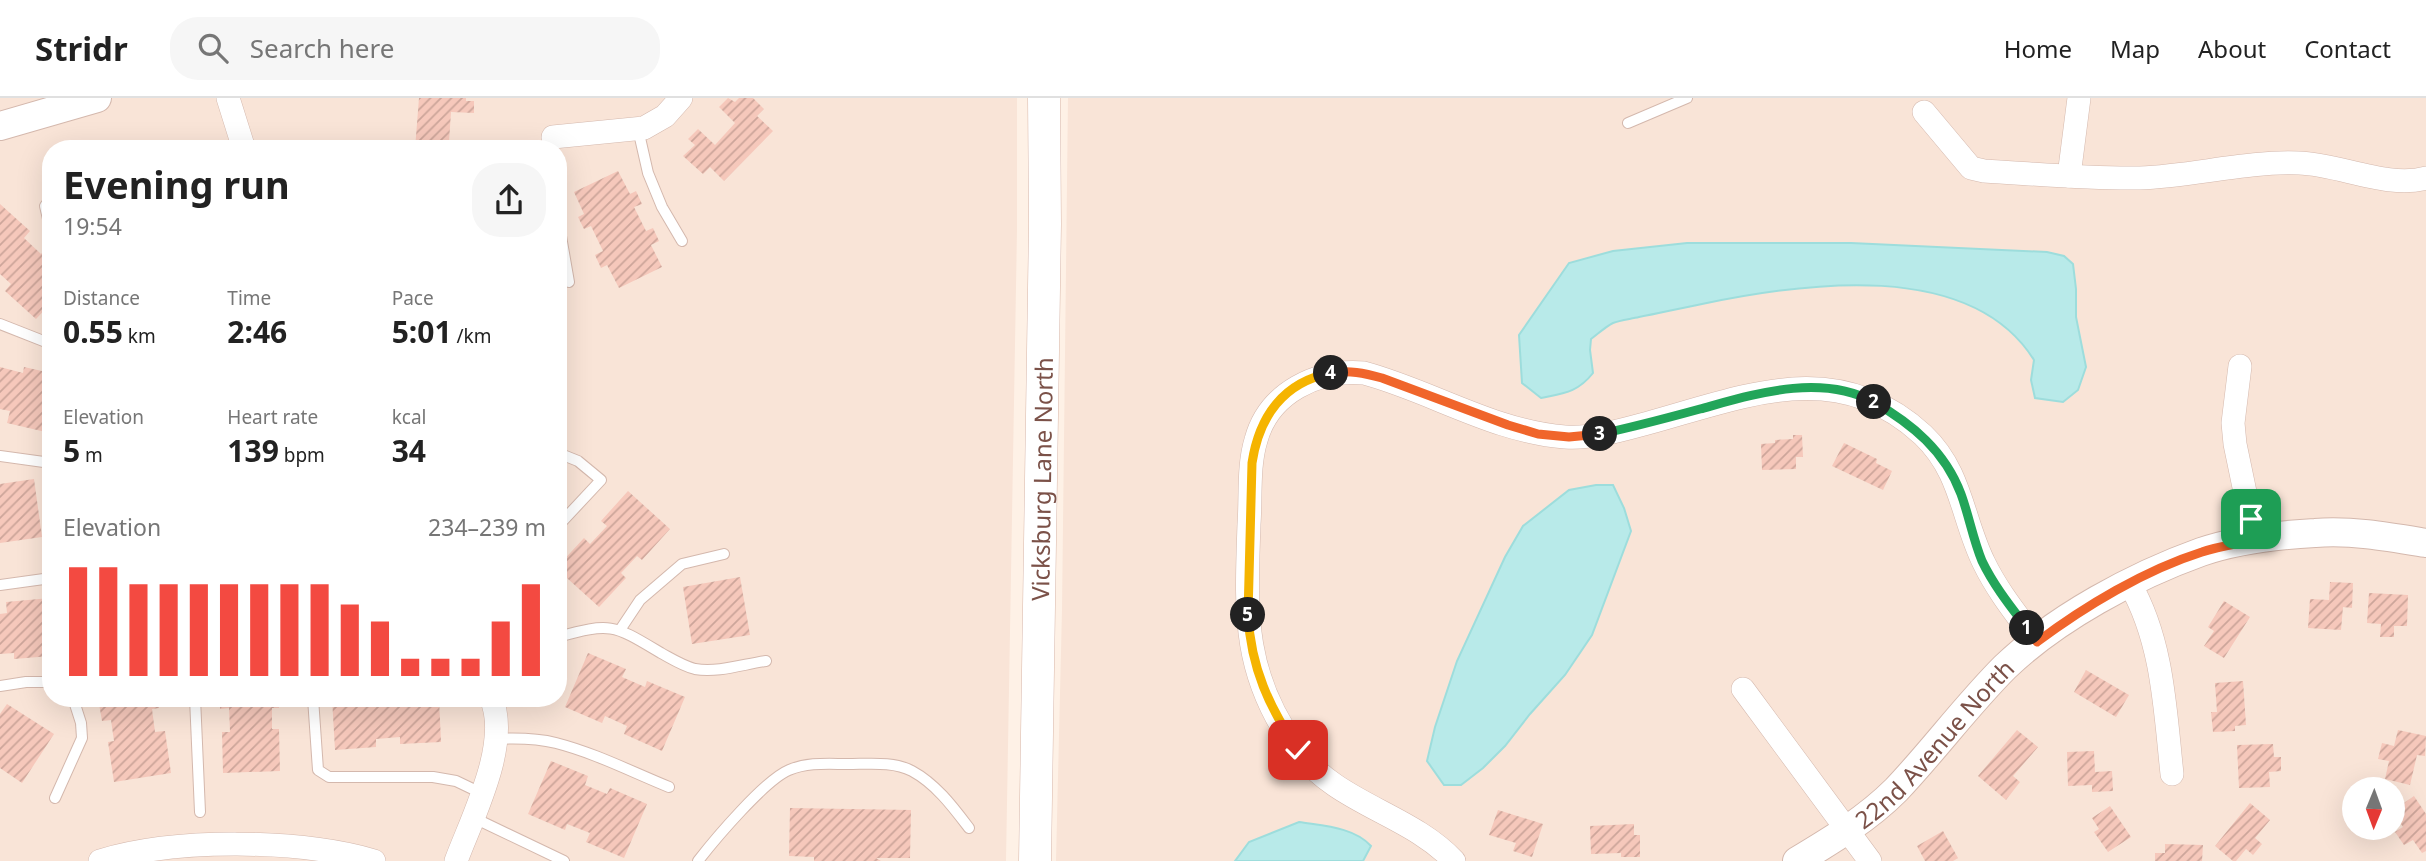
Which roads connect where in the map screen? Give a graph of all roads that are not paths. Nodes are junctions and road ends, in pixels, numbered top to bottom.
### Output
1 (96, 98) edge
2 (228, 98) edge
3 (681, 98) edge
4 (1044, 98) edge
5 (1686, 98) edge
6 (2079, 98) edge
7 (1924, 112) dead end
8 (1628, 123) dead end
9 (0, 126) edge
10 (638, 129) junction
11 (241, 140) edge
12 (567, 141) edge
13 (2069, 176) junction
14 (2426, 178) edge
15 (681, 240) dead end
16 (567, 271) edge
17 (569, 282) dead end
18 (0, 324) edge
19 (42, 340) edge
20 (2240, 366) dead end
21 (0, 456) edge
22 (567, 457) edge
23 (42, 462) edge
24 (567, 516) edge
25 (2255, 540) junction
26 (2426, 542) edge
27 (724, 554) dead end
28 (42, 579) edge
29 (2130, 584) junction
30 (0, 585) edge
31 (620, 630) junction
32 (567, 635) edge
33 (2037, 642) junction
34 (766, 661) dead end
35 (42, 682) edge
36 (0, 686) edge
37 (1744, 689) dead end
38 (76, 707) edge
39 (195, 707) edge
40 (314, 707) edge
41 (494, 707) edge
42 (496, 739) junction
43 (2172, 774) dead end
44 (669, 787) dead end
45 (481, 793) junction
46 (55, 798) dead end
47 (200, 812) dead end
48 (472, 817) junction
49 (969, 828) dead end
50 (1848, 830) junction
51 (100, 861) edge
52 (374, 861) edge
53 (456, 861) edge
54 (564, 861) edge
55 (698, 861) edge
56 (1035, 861) edge
57 (1454, 861) edge
58 (1797, 861) edge
59 (1870, 861) edge

1 - 9 street
2 - 11 street
3 - 10 street
4 - 56 main road, Vicksburg Lane North
5 - 8 lane
6 - 13 street
7 - 13 street
10 - 12 street
10 - 15 lane
13 - 14 street
16 - 17 lane
18 - 19 lane
20 - 25 street
21 - 23 lane
22 - 24 lane
25 - 26 street, 22nd Avenue North
25 - 29 street, 22nd Avenue North
27 - 31 lane
28 - 30 lane
29 - 33 street, 22nd Avenue North
29 - 43 street
31 - 32 lane
31 - 34 lane
33 - 50 street, 22nd Avenue North
33 - 57 street
35 - 36 lane
37 - 50 street
38 - 46 lane
39 - 47 lane
40 - 45 lane
41 - 42 street
42 - 44 lane
42 - 45 street
45 - 48 street
48 - 53 street
48 - 54 lane
49 - 55 lane
50 - 58 street, 22nd Avenue North
50 - 59 street
51 - 52 street

